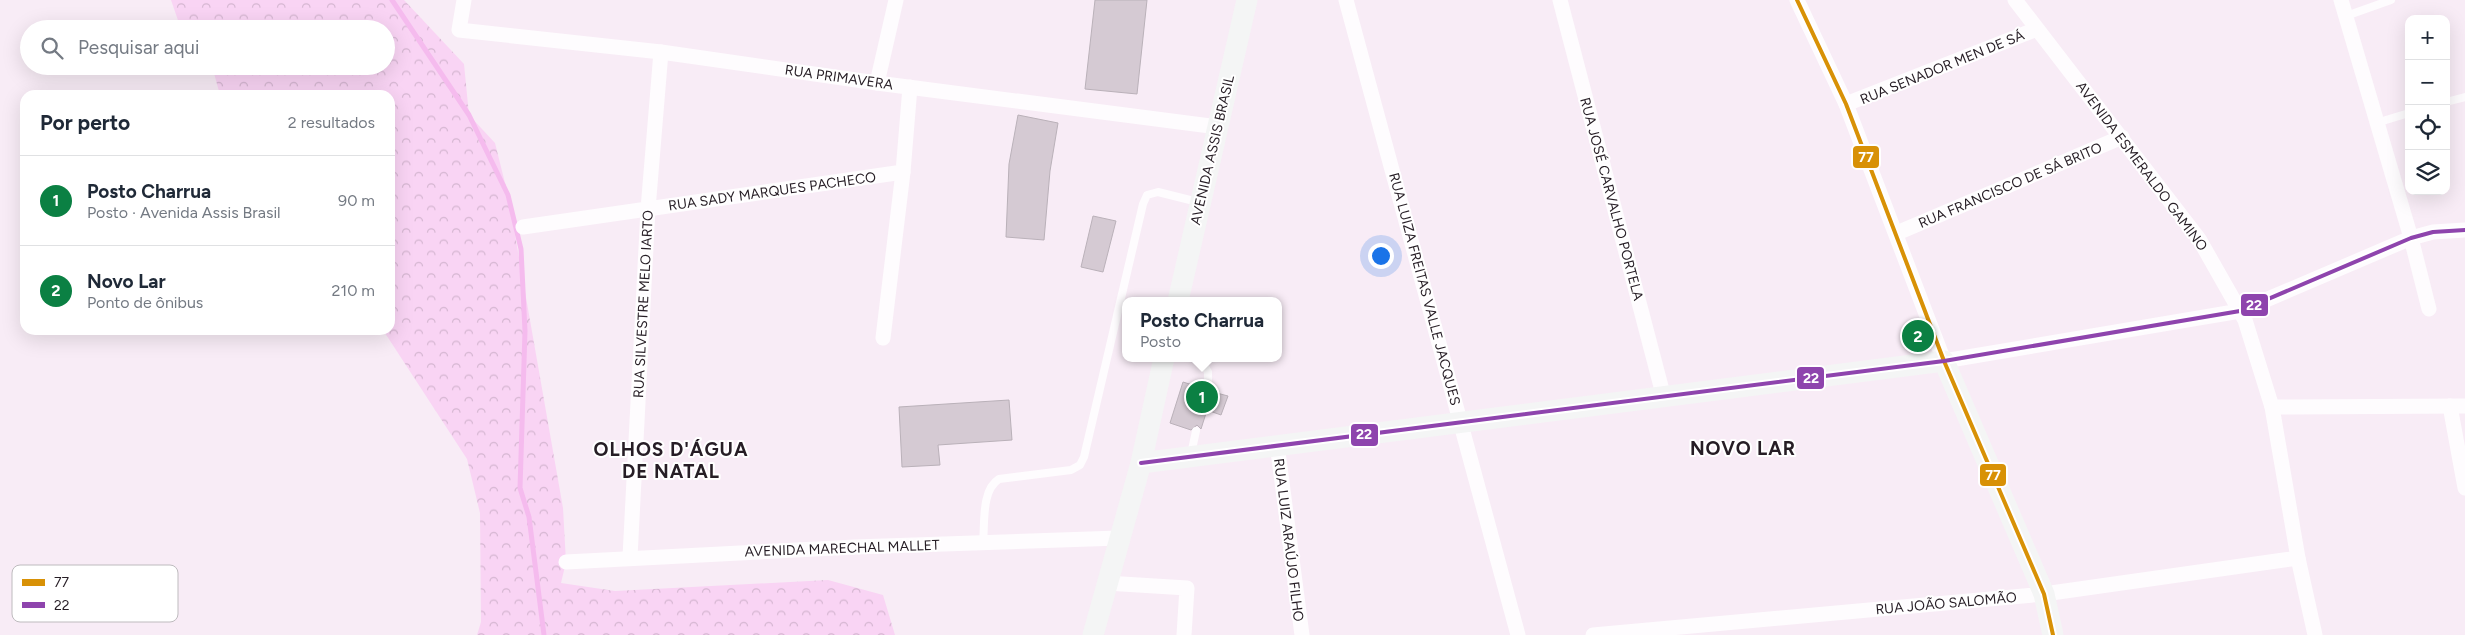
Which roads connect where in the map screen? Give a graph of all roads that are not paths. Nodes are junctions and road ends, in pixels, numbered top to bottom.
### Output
1 (464, 0) edge
2 (896, 0) edge
3 (1246, 0) edge
4 (1346, 0) edge
5 (1560, 0) edge
6 (1797, 0) edge
7 (2016, 0) edge
8 (2341, 0) edge
9 (2391, 0) edge
10 (2346, 16) junction
11 (2037, 29) junction
12 (661, 52) junction
13 (877, 83) junction
14 (910, 87) junction
15 (2465, 97) edge
16 (2450, 101) edge
17 (1846, 104) junction
18 (2405, 114) edge
19 (2376, 123) junction
20 (1218, 127) junction
21 (2122, 137) junction
22 (903, 172) junction
23 (1200, 202) junction
24 (648, 209) junction
25 (523, 227) dead end
26 (2465, 230) edge
27 (1897, 234) junction
28 (2411, 238) junction
29 (1179, 297) edge
30 (2429, 309) dead end
31 (2240, 311) junction
32 (883, 338) dead end
33 (1944, 361) junction
34 (1163, 362) edge
35 (1202, 362) edge
36 (1208, 390) dead end
37 (1664, 398) junction
38 (2450, 406) junction
39 (2465, 406) edge
40 (2272, 407) junction
41 (1460, 421) junction
42 (1196, 431) dead end
43 (1277, 444) junction
44 (1190, 456) junction
45 (1140, 462) junction
46 (2465, 488) edge
47 (1119, 538) junction
48 (983, 543) junction
49 (630, 557) junction
50 (2298, 558) junction
51 (566, 562) dead end
52 (1106, 583) junction
53 (2044, 594) junction
54 (1093, 635) edge
55 (1184, 635) edge
56 (1302, 635) edge
57 (1518, 635) edge
58 (1593, 635) edge
59 (2053, 635) edge
60 (2316, 635) edge

1 - 12 street, RUA PRIMAVERA
2 - 13 street
3 - 20 street, AVENIDA ASSIS BRASIL
4 - 41 street, RUA LUIZA FREITAS VALLE JACQUES
5 - 37 street, RUA JOSÉ CARVALHO PORTELA
6 - 17 street
7 - 11 street, AVENIDA ESMERALDO GAMINO
8 - 10 street
9 - 10 lane
10 - 19 street
11 - 17 street, RUA SENADOR MEN DE SÁ
11 - 21 street, AVENIDA ESMERALDO GAMINO
12 - 13 street, RUA PRIMAVERA
12 - 24 street, RUA SILVESTRE MELO IARTO
13 - 14 street, RUA PRIMAVERA
14 - 20 street, RUA PRIMAVERA
14 - 22 street
15 - 16 lane
17 - 27 street
18 - 19 lane
19 - 28 street
20 - 23 street, AVENIDA ASSIS BRASIL
21 - 27 street, RUA FRANCISCO DE SÁ BRITO
21 - 31 street, AVENIDA ESMERALDO GAMINO
22 - 24 street, RUA SADY MARQUES PACHECO
22 - 32 street
23 - 29 street, AVENIDA ASSIS BRASIL
23 - 48 lane
24 - 25 street, RUA SADY MARQUES PACHECO
24 - 49 street, RUA SILVESTRE MELO IARTO
26 - 28 street
27 - 33 street
28 - 30 street
28 - 31 street
31 - 33 street
31 - 40 street, AVENIDA ESMERALDO GAMINO
33 - 37 street
33 - 53 street
34 - 45 street
35 - 36 lane
37 - 41 street
38 - 39 street
38 - 40 street
38 - 46 street
40 - 50 street, AVENIDA ESMERALDO GAMINO
41 - 43 street
41 - 57 street, RUA LUIZA FREITAS VALLE JACQUES
42 - 44 lane
43 - 44 street
43 - 56 street, RUA LUIZ ARAÚJO FILHO
44 - 45 street
45 - 47 street
47 - 48 street, AVENIDA MARECHAL MALLET
47 - 52 street
48 - 49 street, AVENIDA MARECHAL MALLET
49 - 51 street, AVENIDA MARECHAL MALLET
50 - 53 street, RUA JOÃO SALOMÃO
50 - 60 street, AVENIDA ESMERALDO GAMINO
52 - 54 street
52 - 55 street
53 - 58 street, RUA JOÃO SALOMÃO
53 - 59 street

